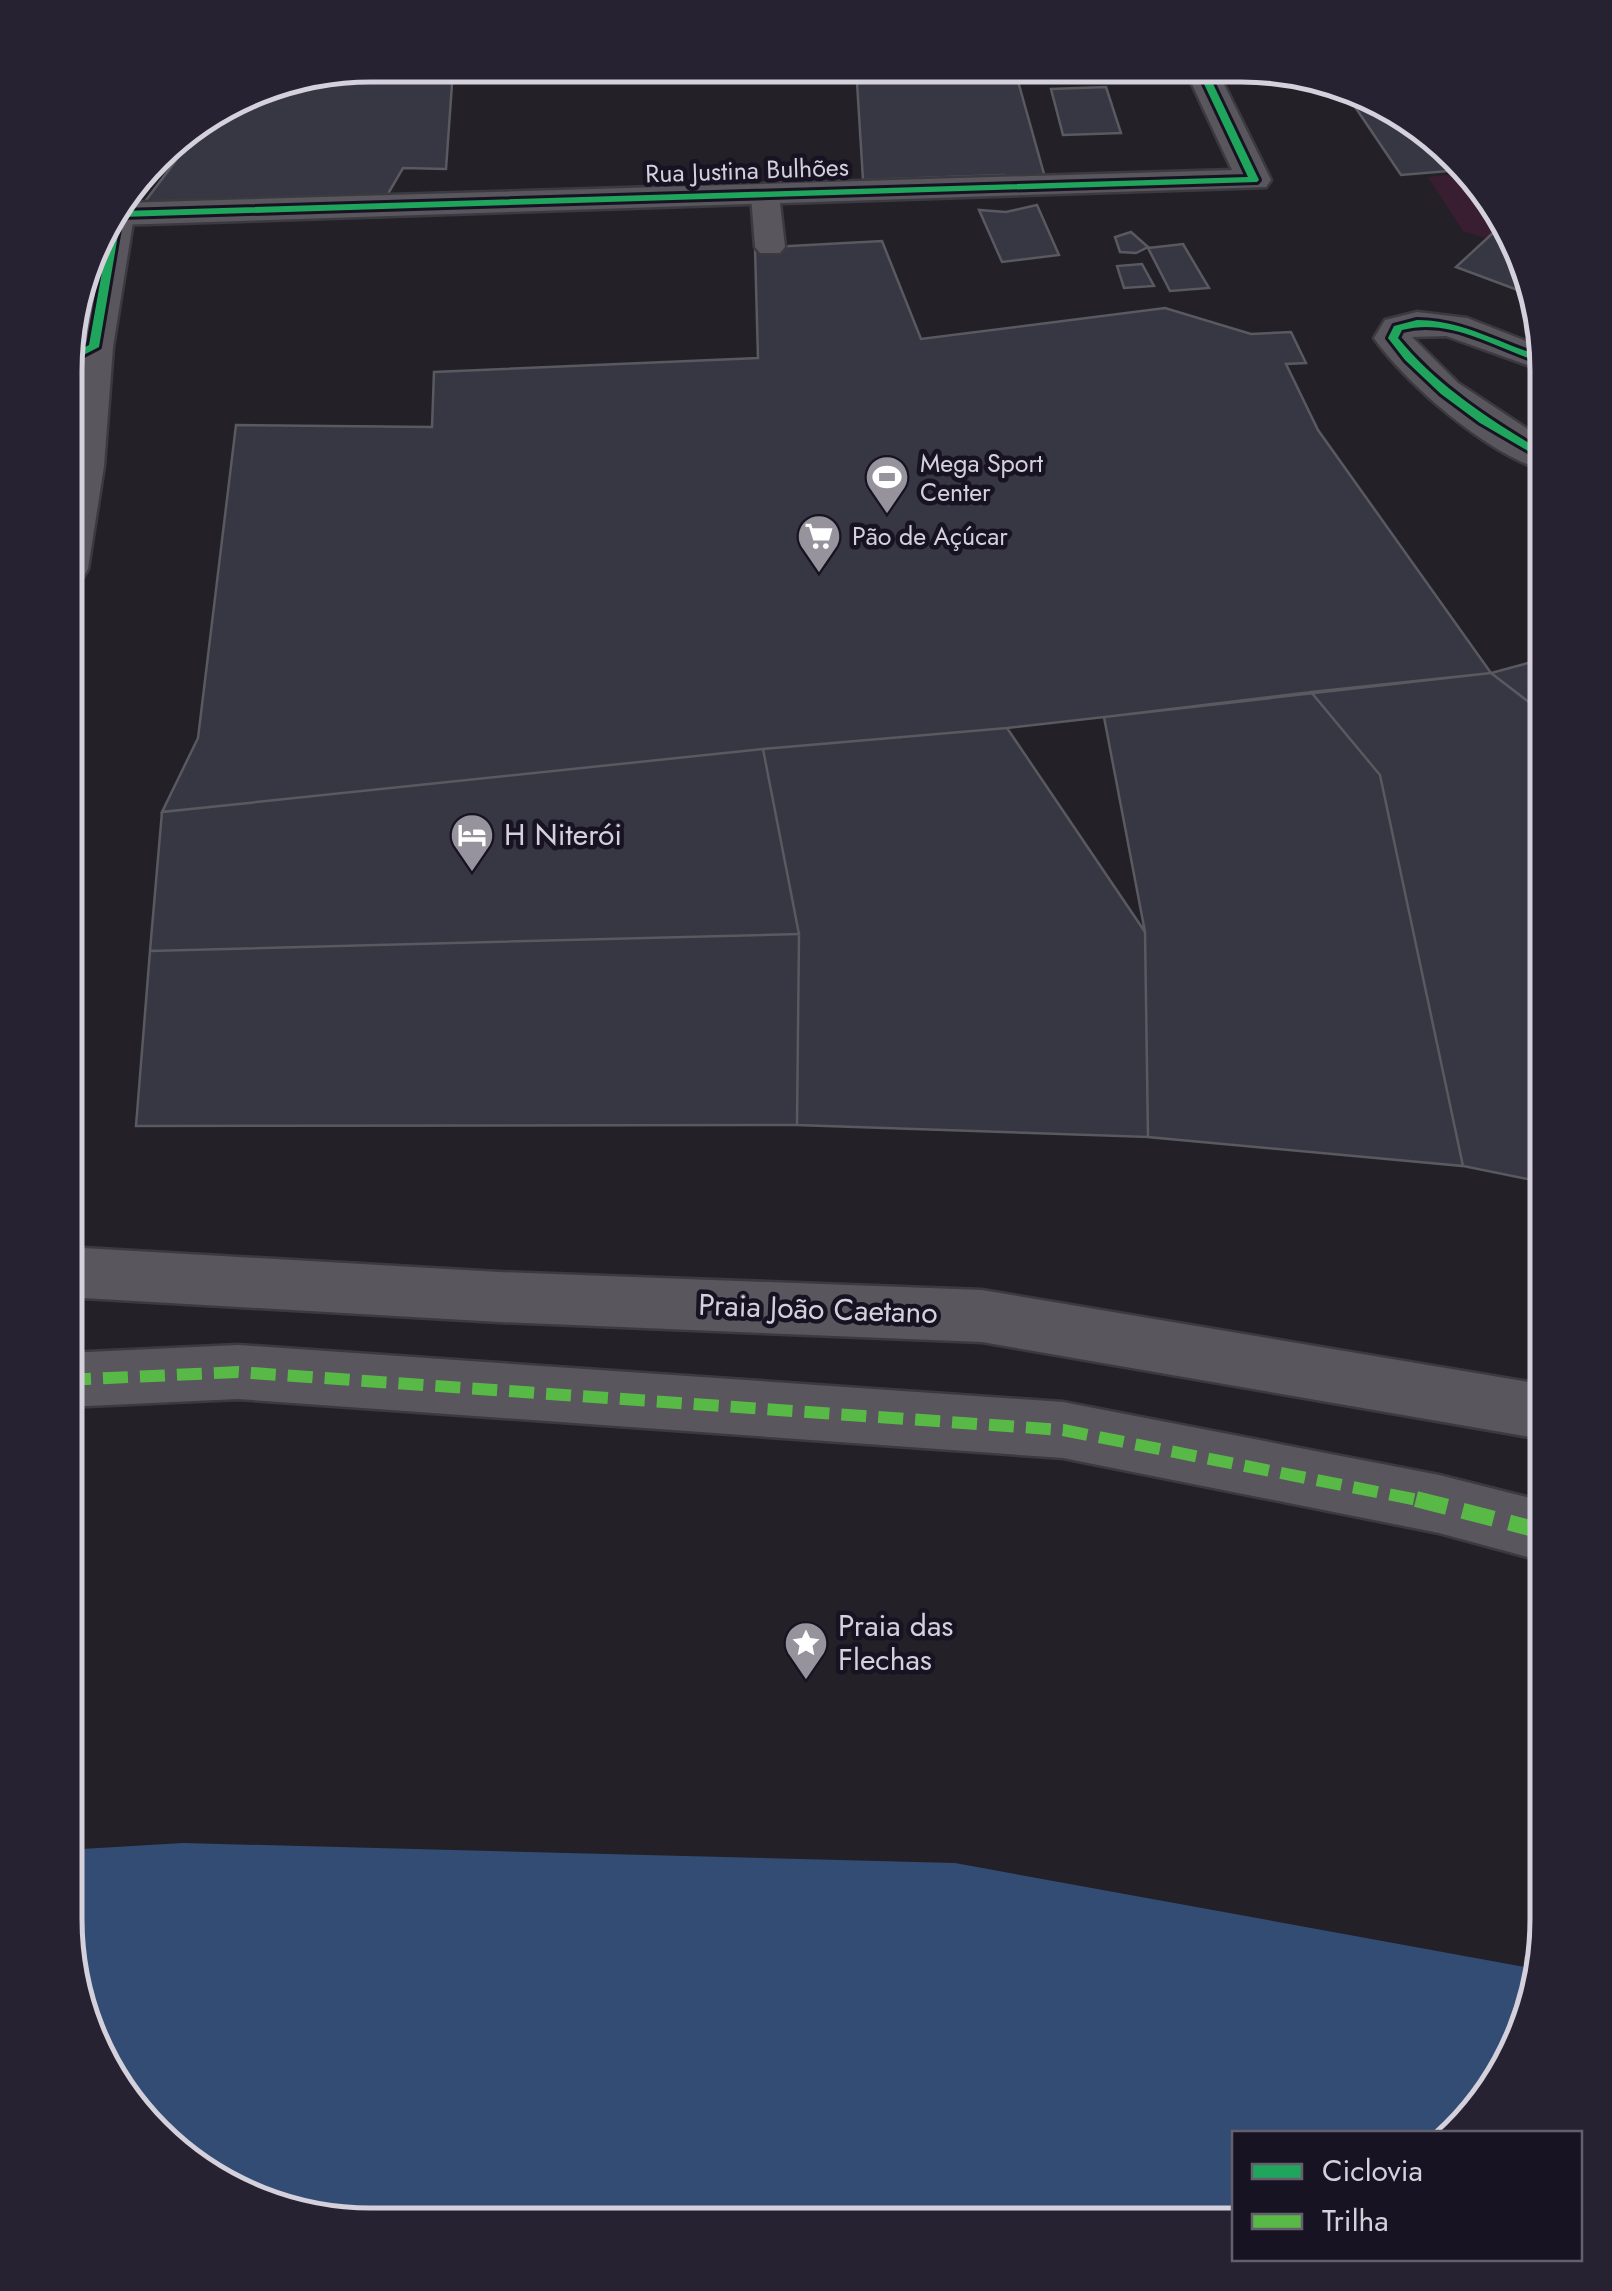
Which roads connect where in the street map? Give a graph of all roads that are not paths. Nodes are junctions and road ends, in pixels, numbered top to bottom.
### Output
1 (1207, 82) edge
2 (764, 194) junction
3 (134, 208) edge
4 (770, 247) dead end
5 (111, 248) edge
6 (1529, 355) edge
7 (1530, 449) edge
8 (82, 472) edge
9 (82, 1264) edge
10 (82, 1379) edge
11 (1529, 1410) edge
12 (1529, 1528) edge

1 - 2 street, Rua Justina Bulhões
2 - 3 street, Rua Justina Bulhões
2 - 4 lane
5 - 8 street
6 - 7 street
9 - 11 street, Praia João Caetano
10 - 12 street

